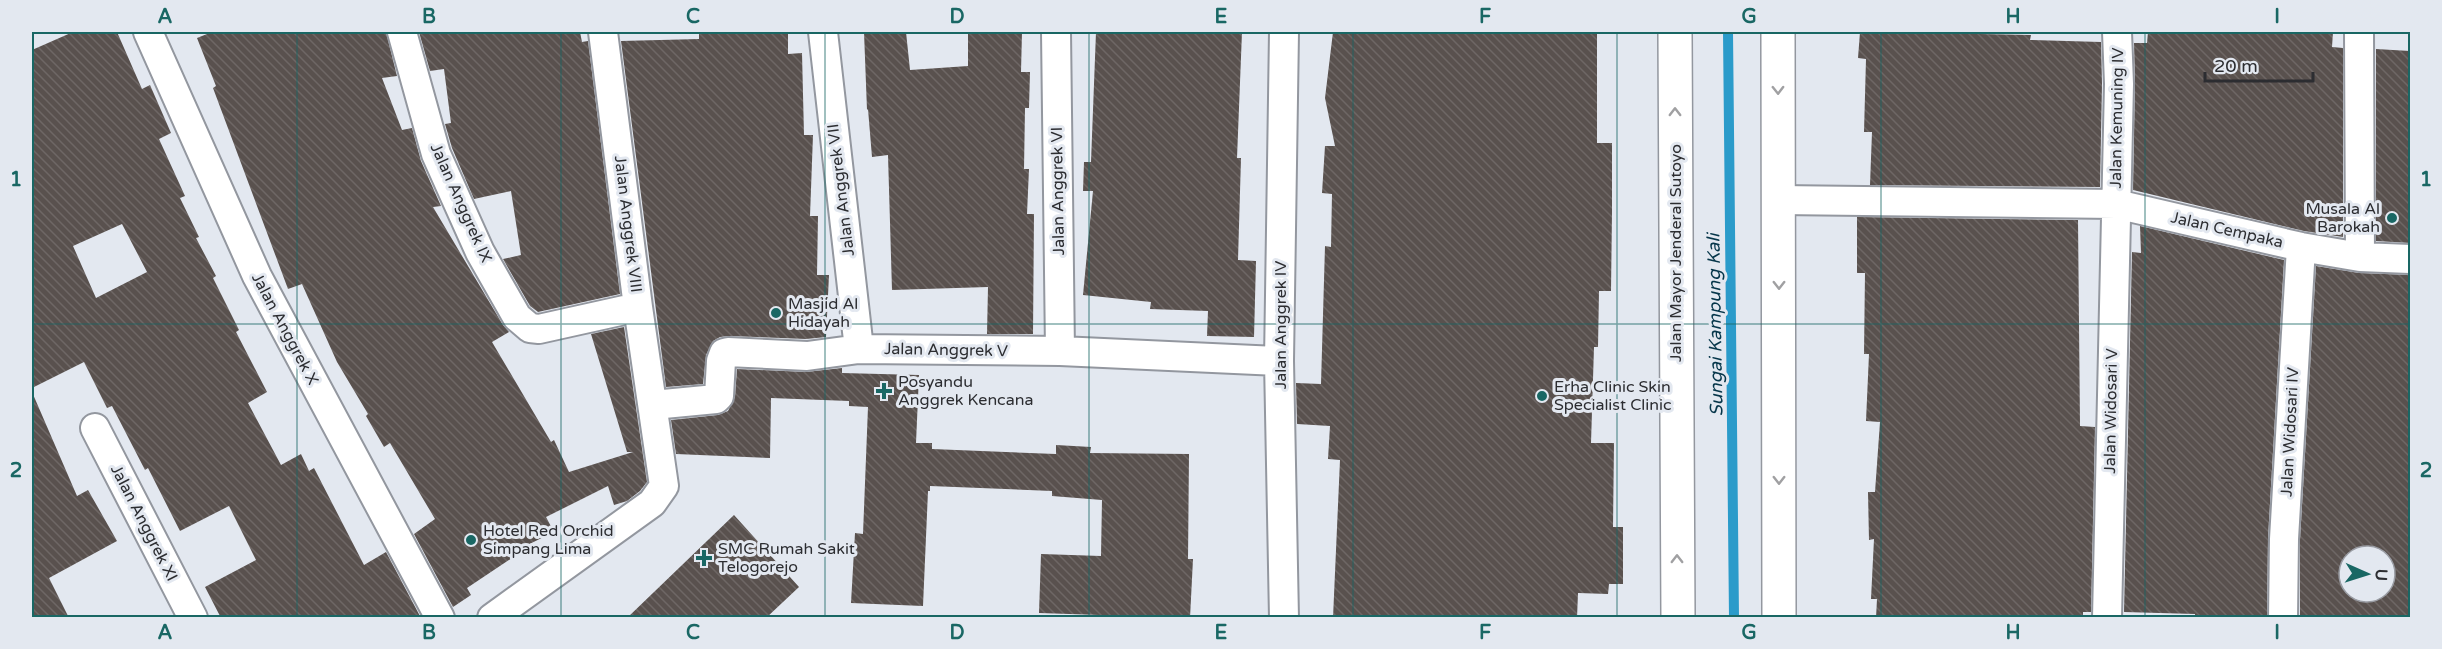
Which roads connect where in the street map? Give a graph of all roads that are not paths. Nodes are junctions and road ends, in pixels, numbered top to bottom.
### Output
1 (148, 32) edge
2 (402, 32) edge
3 (603, 32) edge
4 (823, 32) edge
5 (1056, 32) edge
6 (1284, 32) edge
7 (1675, 32) edge
8 (1778, 32) edge
9 (2117, 32) edge
10 (2359, 32) edge
11 (1779, 200) junction
12 (2116, 204) junction
13 (2301, 247) junction
14 (2360, 257) junction
15 (2410, 259) edge
16 (638, 307) junction
17 (530, 328) joint
18 (859, 349) junction
19 (1060, 351) junction
20 (1279, 361) junction
21 (653, 405) junction
22 (95, 428) dead end
23 (194, 618) edge
24 (440, 618) edge
25 (492, 618) edge
26 (1284, 618) edge
27 (1677, 618) edge
28 (1779, 618) edge
29 (2107, 618) edge
30 (2283, 618) edge

1 - 24 street, Jalan Anggrek X
2 - 17 street, Jalan Anggrek IX
3 - 16 street, Jalan Anggrek VIII
4 - 18 street, Jalan Anggrek VII
5 - 19 street, Jalan Anggrek VI
6 - 20 street, Jalan Anggrek IV
27 -> 7 main road, Jalan Mayor Jenderal Sutoyo
8 -> 11 main road
9 - 12 street, Jalan Kemuning IV
10 - 14 street
11 - 12 street, Jalan Cempaka
11 -> 28 main road
12 - 13 street, Jalan Cempaka
12 - 29 street, Jalan Widosari V
13 - 14 street, Jalan Cempaka
13 - 30 street, Jalan Widosari IV
14 - 15 street, Jalan Cempaka
16 - 17 street, Jalan Anggrek VIII
16 - 21 street
18 - 19 street, Jalan Anggrek V
18 - 21 street, Jalan Anggrek V
19 - 20 street, Jalan Anggrek V
20 - 26 street, Jalan Anggrek IV
21 - 25 street
22 - 23 street, Jalan Anggrek XI

